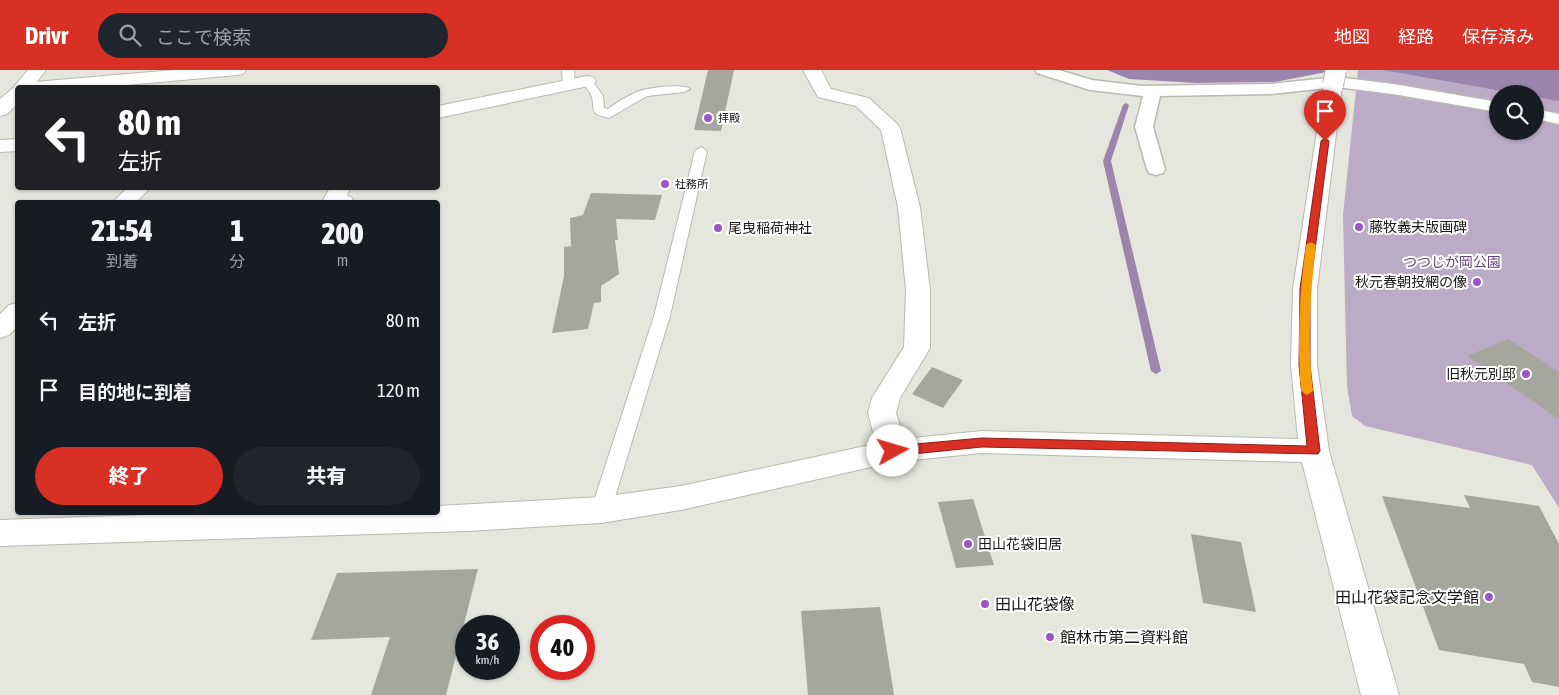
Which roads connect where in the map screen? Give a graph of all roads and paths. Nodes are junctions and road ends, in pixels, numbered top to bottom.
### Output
1 (37, 70) edge
2 (237, 70) edge
3 (246, 70) edge
4 (812, 70) edge
5 (1043, 70) edge
6 (568, 78) edge
7 (1334, 78) edge
8 (587, 81) joint
9 (24, 85) edge
10 (58, 85) edge
11 (234, 85) edge
12 (684, 89) dead end
13 (1153, 91) junction
14 (15, 95) edge
15 (1489, 105) edge
16 (0, 110) edge
17 (440, 111) edge
18 (1544, 116) edge
19 (1559, 119) edge
20 (15, 145) edge
21 (0, 146) edge
22 (701, 151) dead end
23 (1156, 169) dead end
24 (137, 190) edge
25 (126, 200) edge
26 (15, 314) edge
27 (0, 329) edge
28 (893, 451) junction
29 (1314, 451) junction
30 (601, 510) junction
31 (263, 518) edge
32 (0, 533) edge
33 (1380, 695) edge

1 - 9 street
2 - 10 street
3 - 11 street
4 - 28 street
5 - 13 street
6 - 8 street
6 - 17 street
7 - 29 street
8 - 12 lane
13 - 15 street
13 - 23 street
14 - 16 street
18 - 19 street
20 - 21 street
22 - 30 lane
24 - 25 street
26 - 27 street
28 - 29 street
28 - 30 street
29 - 33 street
30 - 31 street
31 - 32 street

